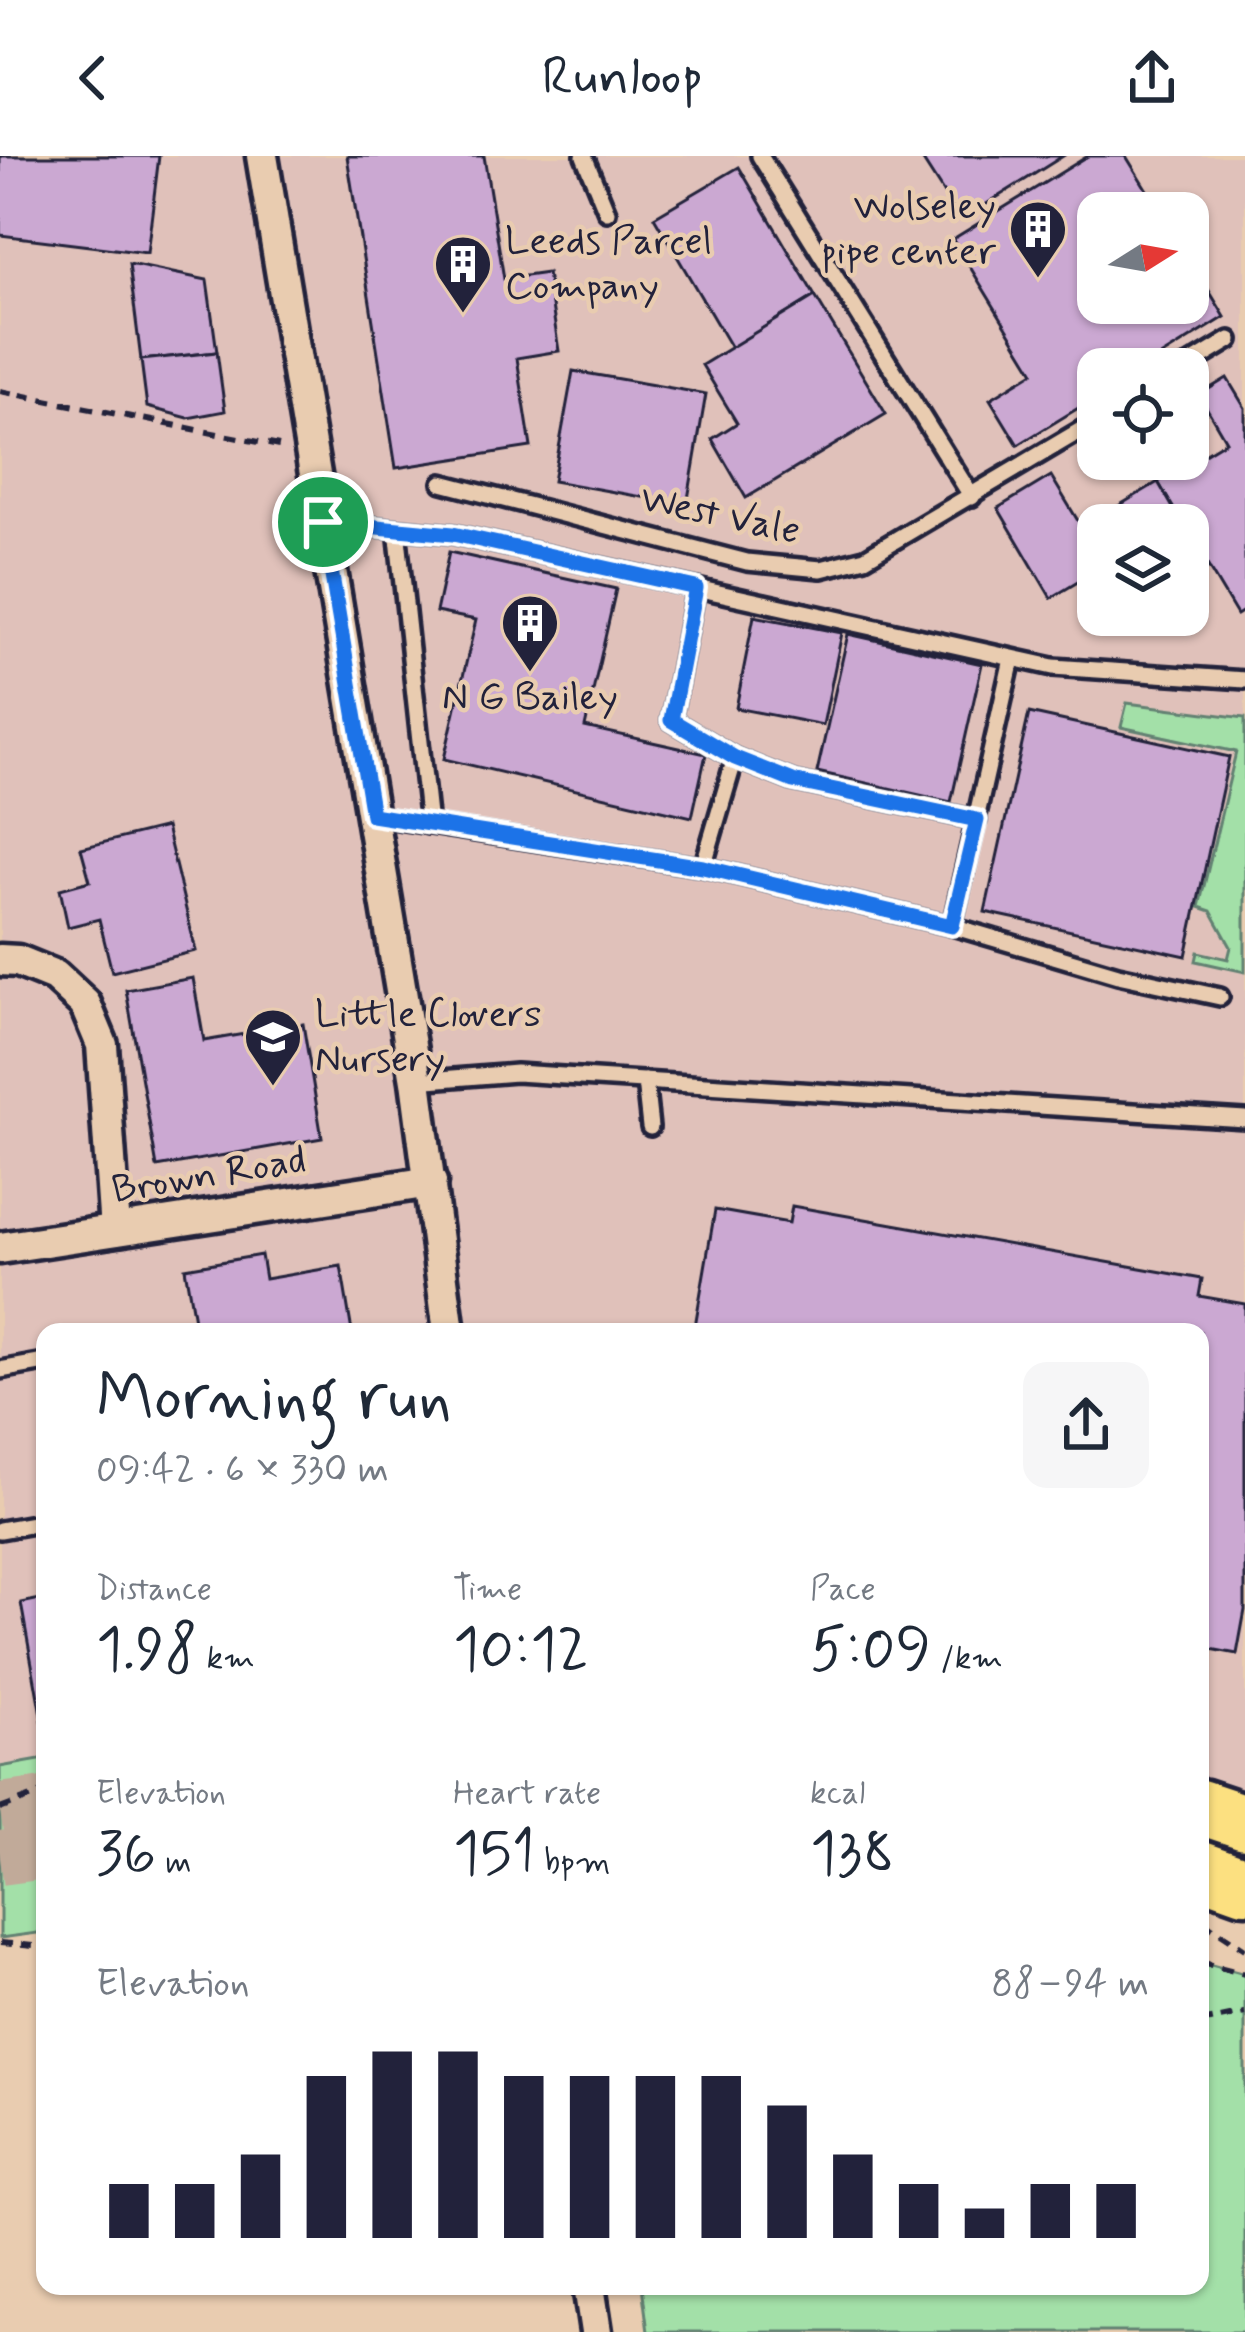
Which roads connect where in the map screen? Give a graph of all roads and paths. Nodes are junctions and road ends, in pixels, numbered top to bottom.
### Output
1 (262, 156) edge
2 (584, 156) edge
3 (760, 156) edge
4 (607, 212) dead end
5 (1230, 340) dead end
6 (1209, 353) edge
7 (0, 391) edge
8 (1077, 433) edge
9 (311, 453) junction
10 (442, 483) dead end
11 (972, 496) junction
12 (323, 522) junction
13 (397, 530) junction
14 (696, 588) junction
15 (1012, 658) junction
16 (1245, 680) edge
17 (735, 758) junction
18 (372, 815) junction
19 (977, 820) junction
20 (429, 825) junction
21 (703, 867) junction
22 (952, 926) junction
23 (0, 960) edge
24 (1220, 998) dead end
25 (416, 1081) junction
26 (645, 1081) junction
27 (1245, 1119) edge
28 (650, 1127) dead end
29 (430, 1182) junction
30 (115, 1230) junction
31 (0, 1248) edge
32 (447, 1323) edge
33 (36, 1364) edge
34 (0, 1370) edge
35 (36, 1524) edge
36 (0, 1530) edge
37 (36, 1795) edge
38 (0, 1809) edge
39 (1209, 1810) edge
40 (1245, 1822) edge
41 (1209, 1872) edge
42 (1245, 1885) edge
43 (1209, 1925) edge
44 (0, 1943) edge
45 (36, 1946) edge
46 (1245, 1949) edge
47 (1209, 1964) edge
48 (1245, 1974) edge
49 (1245, 2013) edge
50 (1209, 2020) edge
51 (591, 2295) edge
52 (596, 2332) edge

1 - 9 street
2 - 4 lane
3 - 11 lane
5 - 6 lane
7 - 9 path
8 - 11 lane, West Vale
9 - 12 street
10 - 11 lane, West Vale
12 - 13 lane
12 - 18 street
13 - 14 lane
13 - 20 lane
14 - 15 lane
14 - 17 lane
15 - 16 lane
15 - 19 lane
17 - 19 lane
17 - 21 lane
18 - 20 lane
18 - 25 street
19 - 22 lane
20 - 21 lane
21 - 22 lane
22 - 24 lane
23 - 30 street
25 - 26 lane
25 - 29 street
26 - 27 lane
26 - 28 lane
29 - 30 street, Brown Road
29 - 32 street
30 - 31 street, Brown Road
33 - 34 lane
35 - 36 lane
37 - 38 path
39 - 40 highway
41 - 42 highway
43 - 46 path
44 - 45 path
47 - 48 path
49 - 50 path
51 - 52 street

